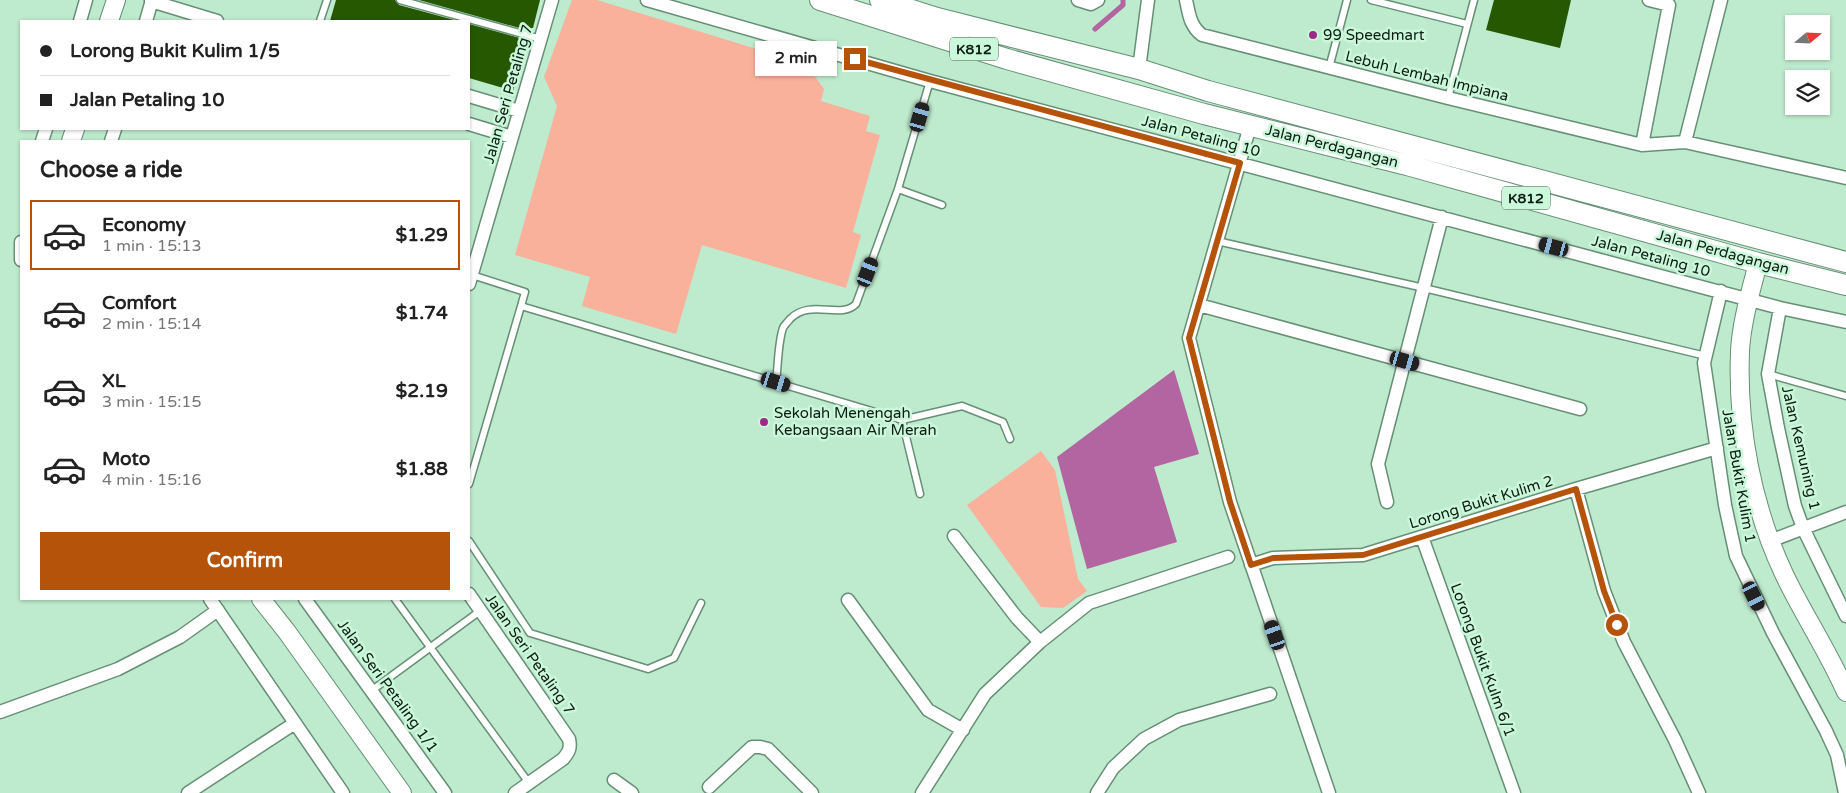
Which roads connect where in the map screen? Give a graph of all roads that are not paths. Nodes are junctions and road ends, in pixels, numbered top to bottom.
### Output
1 (86, 0) edge
2 (116, 0) edge
3 (327, 0) edge
4 (400, 0) edge
5 (552, 0) edge
6 (647, 0) edge
7 (820, 0) edge
8 (880, 0) edge
9 (1148, 0) edge
10 (1186, 0) edge
11 (1347, 0) edge
12 (1371, 0) edge
13 (1474, 0) edge
14 (1649, 0) edge
15 (1721, 0) edge
16 (151, 1) edge
17 (80, 20) edge
18 (109, 20) edge
19 (146, 20) edge
20 (214, 20) edge
21 (320, 20) edge
22 (1467, 24) junction
23 (541, 39) junction
24 (1329, 68) junction
25 (1139, 69) junction
26 (930, 80) junction
27 (470, 96) edge
28 (1448, 98) junction
29 (519, 111) junction
30 (470, 124) edge
31 (1250, 126) junction
32 (512, 136) junction
33 (1685, 142) junction
34 (1642, 145) junction
35 (1240, 163) junction
36 (1846, 178) edge
37 (898, 189) junction
38 (942, 205) dead end
39 (1442, 217) junction
40 (1217, 241) junction
41 (1846, 262) edge
42 (1758, 263) junction
43 (470, 278) edge
44 (1846, 285) edge
45 (1424, 288) junction
46 (1721, 291) junction
47 (1748, 299) junction
48 (1199, 305) junction
49 (521, 306) junction
50 (1780, 308) junction
51 (1846, 322) edge
52 (1706, 356) junction
53 (1405, 361) junction
54 (1768, 374) junction
55 (776, 382) junction
56 (1846, 396) edge
57 (1580, 409) dead end
58 (902, 420) junction
59 (1010, 439) dead end
60 (1717, 448) junction
61 (470, 481) edge
62 (1576, 489) junction
63 (920, 494) dead end
64 (1387, 502) dead end
65 (1846, 512) edge
66 (1803, 528) junction
67 (954, 536) dead end
68 (1422, 537) junction
69 (1770, 541) junction
70 (470, 543) edge
71 (1228, 557) dead end
72 (1251, 565) junction
73 (470, 596) edge
74 (1842, 598) edge
75 (211, 600) edge
76 (262, 600) edge
77 (306, 600) edge
78 (396, 600) edge
79 (848, 600) dead end
80 (701, 603) dead end
81 (218, 610) junction
82 (480, 611) junction
83 (1846, 616) edge
84 (1040, 642) junction
85 (429, 648) junction
86 (1844, 683) edge
87 (371, 691) junction
88 (1270, 694) dead end
89 (0, 712) edge
90 (295, 723) junction
91 (963, 730) junction
92 (614, 780) dead end
93 (530, 783) junction
94 (709, 787) dead end
95 (188, 793) edge
96 (343, 793) edge
97 (402, 793) edge
98 (444, 793) edge
99 (515, 793) edge
100 (632, 793) edge
101 (812, 793) edge
102 (922, 793) edge
103 (1097, 793) edge
104 (1329, 793) edge
105 (1514, 793) edge
106 (1698, 793) edge
107 (1845, 793) edge

1 - 17 street
2 - 18 street
3 - 21 lane
4 - 23 lane
5 - 23 street, Jalan Seri Petaling 7
6 - 26 street, Jalan Petaling 10
7 - 31 main road, Jalan Perdagangan / K812
8 - 25 main road, Jalan Perdagangan / K812
9 - 25 street
10 - 24 street, Lebuh Lembah Impiana
11 - 24 lane
12 - 22 lane
13 - 22 lane
14 - 34 street
15 - 33 street
16 - 19 street
16 - 20 street
22 - 28 lane
23 - 29 street, Jalan Seri Petaling 7
24 - 28 street, Lebuh Lembah Impiana
25 - 41 main road, Jalan Perdagangan / K812
26 - 35 street, Jalan Petaling 10
26 - 37 lane
27 - 29 street
28 - 34 street, Lebuh Lembah Impiana
29 - 32 street, Jalan Seri Petaling 7
30 - 32 street
31 - 35 street
31 - 42 main road, Jalan Perdagangan / K812
32 - 43 street, Jalan Seri Petaling 7
33 - 34 street, Lebuh Lembah Impiana
33 - 36 street, Lebuh Lembah Impiana
35 - 39 street, Jalan Petaling 10
35 - 40 street
37 - 38 lane
37 - 55 lane
39 - 45 street
39 - 46 street, Jalan Petaling 10
40 - 45 lane
40 - 48 street
42 - 44 main road, Jalan Perdagangan / K812
42 - 47 street
43 - 49 lane
45 - 52 lane
45 - 53 street
46 - 47 street, Jalan Petaling 10
46 - 52 street, Jalan Bukit Kulim 1
47 - 50 street
47 - 69 street
48 - 53 street
48 - 72 street
49 - 55 lane
49 - 61 lane
50 - 51 street
50 - 54 street, Jalan Kemuning 1
52 - 60 street, Jalan Bukit Kulim 1
53 - 57 street
53 - 64 street
54 - 56 lane
54 - 66 street, Jalan Kemuning 1
55 - 58 lane
58 - 59 lane
58 - 63 lane
60 - 62 street, Lorong Bukit Kulim 2
60 - 107 street, Jalan Bukit Kulim 1
62 - 68 street, Lorong Bukit Kulim 2
62 - 106 street
65 - 66 street
66 - 69 street
66 - 74 street, Jalan Kemuning 1
67 - 84 street
68 - 72 street, Lorong Bukit Kulim 2
68 - 105 street, Lorong Bukit Kulm 6/1
69 - 86 street
70 - 80 lane
71 - 84 street
72 - 104 street
73 - 82 street, Jalan Seri Petaling 7
74 - 83 street, Jalan Kemuning 1
75 - 81 street
76 - 97 street
77 - 87 street, Jalan Seri Petaling 1/1
78 - 85 lane
79 - 91 street
81 - 89 street
81 - 90 street
82 - 85 lane
82 - 93 street, Jalan Seri Petaling 7
84 - 91 street
85 - 87 lane
85 - 93 lane
87 - 98 street, Jalan Seri Petaling 1/1
88 - 103 street
90 - 95 street
90 - 96 street
91 - 102 street
92 - 100 street
93 - 99 street
94 - 101 street

